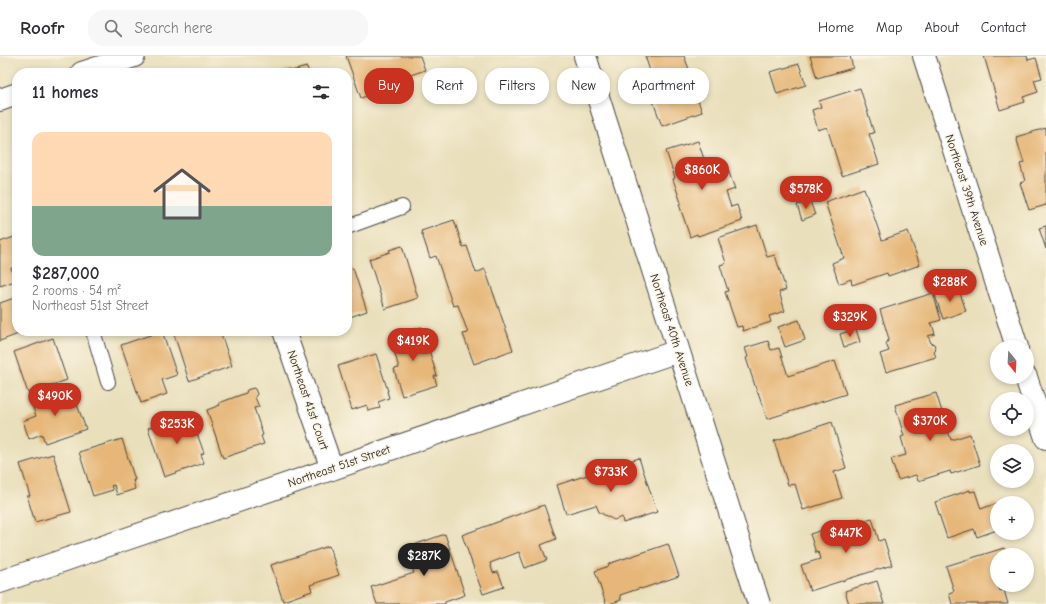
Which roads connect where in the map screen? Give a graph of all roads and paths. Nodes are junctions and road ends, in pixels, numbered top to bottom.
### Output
1 (134, 56) edge
2 (584, 56) edge
3 (924, 56) edge
4 (97, 68) edge
5 (12, 96) edge
6 (0, 100) edge
7 (402, 207) dead end
8 (352, 225) edge
9 (94, 336) edge
10 (286, 336) edge
11 (1015, 340) edge
12 (678, 350) junction
13 (108, 382) dead end
14 (1028, 384) edge
15 (1046, 438) edge
16 (332, 469) junction
17 (0, 582) edge
18 (759, 604) edge

1 - 4 street
2 - 12 street, Northeast 40th Avenue
3 - 11 street, Northeast 39th Avenue
5 - 6 street
7 - 8 lane
9 - 13 lane
10 - 16 street, Northeast 41st Court
12 - 16 street, Northeast 51st Street
12 - 18 street, Northeast 40th Avenue
14 - 15 street
16 - 17 street, Northeast 51st Street

